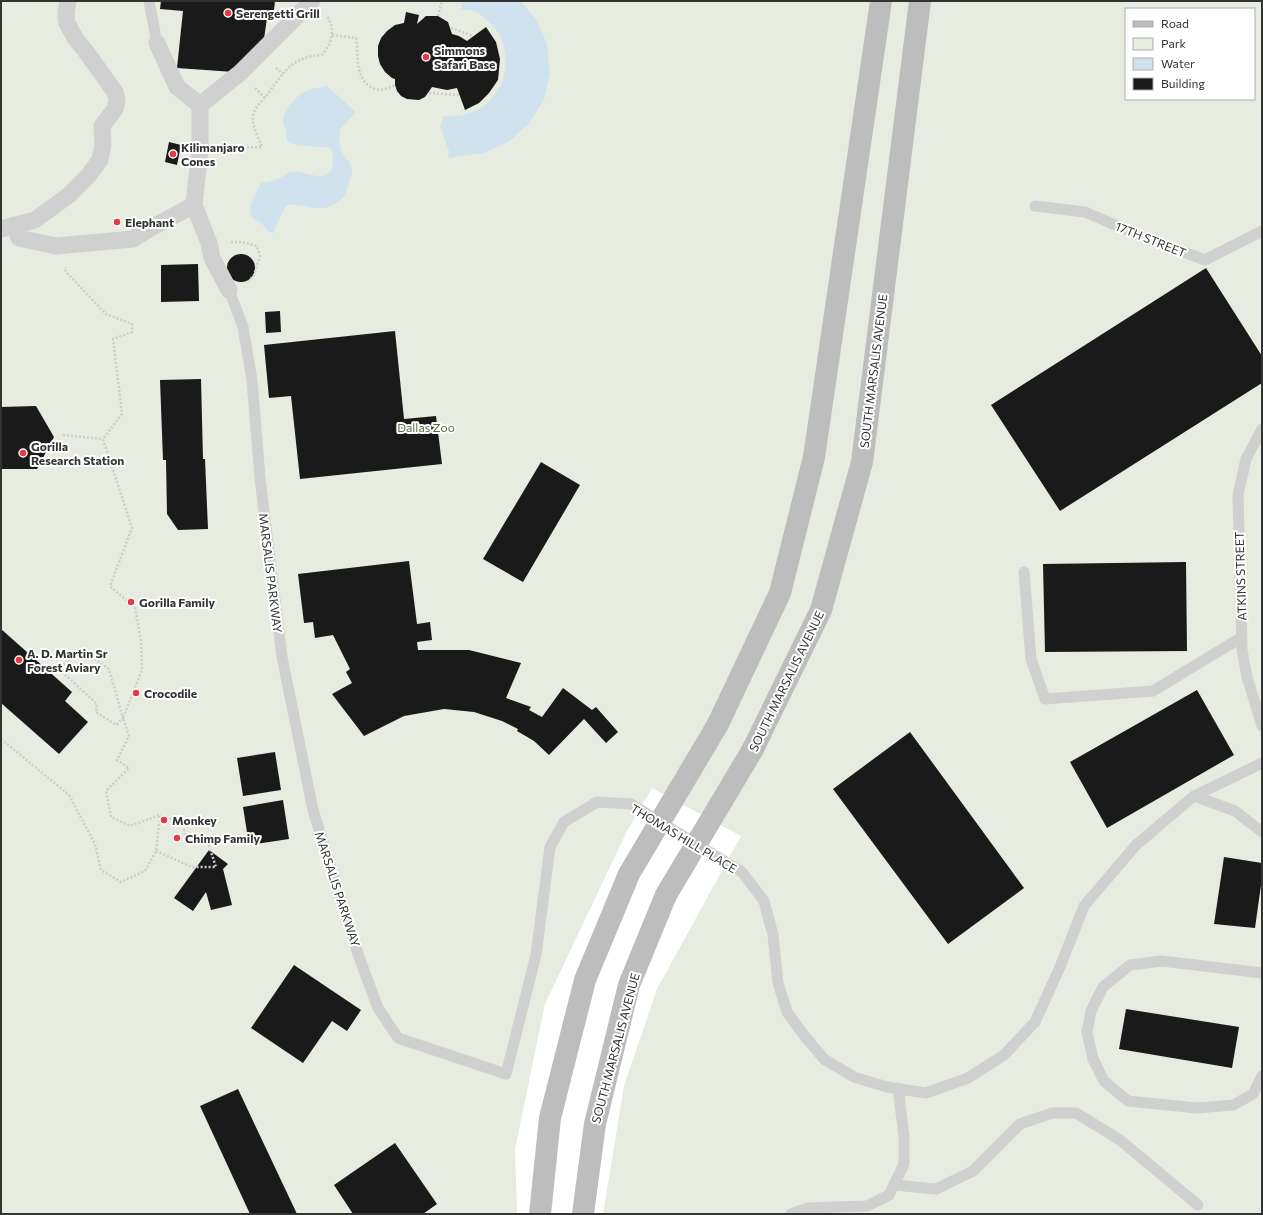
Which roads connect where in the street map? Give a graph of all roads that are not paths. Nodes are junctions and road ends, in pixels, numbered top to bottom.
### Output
1 (68, 1) edge
2 (149, 1) edge
3 (881, 1) edge
4 (920, 1) edge
5 (311, 2) edge
6 (156, 43) joint
7 (200, 105) junction
8 (194, 205) junction
9 (1035, 206) dead end
10 (8, 227) edge
11 (1262, 231) edge
12 (229, 289) joint
13 (1262, 429) edge
14 (1024, 572) dead end
15 (1242, 637) junction
16 (1262, 726) edge
17 (1262, 763) edge
18 (1194, 796) junction
19 (1262, 832) edge
20 (1262, 973) edge
21 (506, 1074) joint
22 (1262, 1076) edge
23 (898, 1088) junction
24 (894, 1185) junction
25 (1198, 1205) dead end
26 (540, 1214) edge
27 (583, 1214) edge
28 (791, 1214) edge

1 - 10 street
2 - 6 lane
3 - 26 main road, bridge
4 - 27 main road, SOUTH MARSALIS AVENUE, bridge
5 - 7 street
6 - 7 street
7 - 8 street, MARSALIS PARKWAY
8 - 10 street
8 - 12 street, MARSALIS PARKWAY
9 - 11 lane, 17TH STREET
12 - 21 lane, MARSALIS PARKWAY
13 - 15 lane, ATKINS STREET
14 - 15 lane
15 - 16 lane, ATKINS STREET
17 - 18 lane, THOMAS HILL PLACE
18 - 19 lane
18 - 23 lane, THOMAS HILL PLACE
20 - 22 lane
21 - 23 lane, THOMAS HILL PLACE
23 - 24 lane
24 - 25 lane
24 - 28 lane

